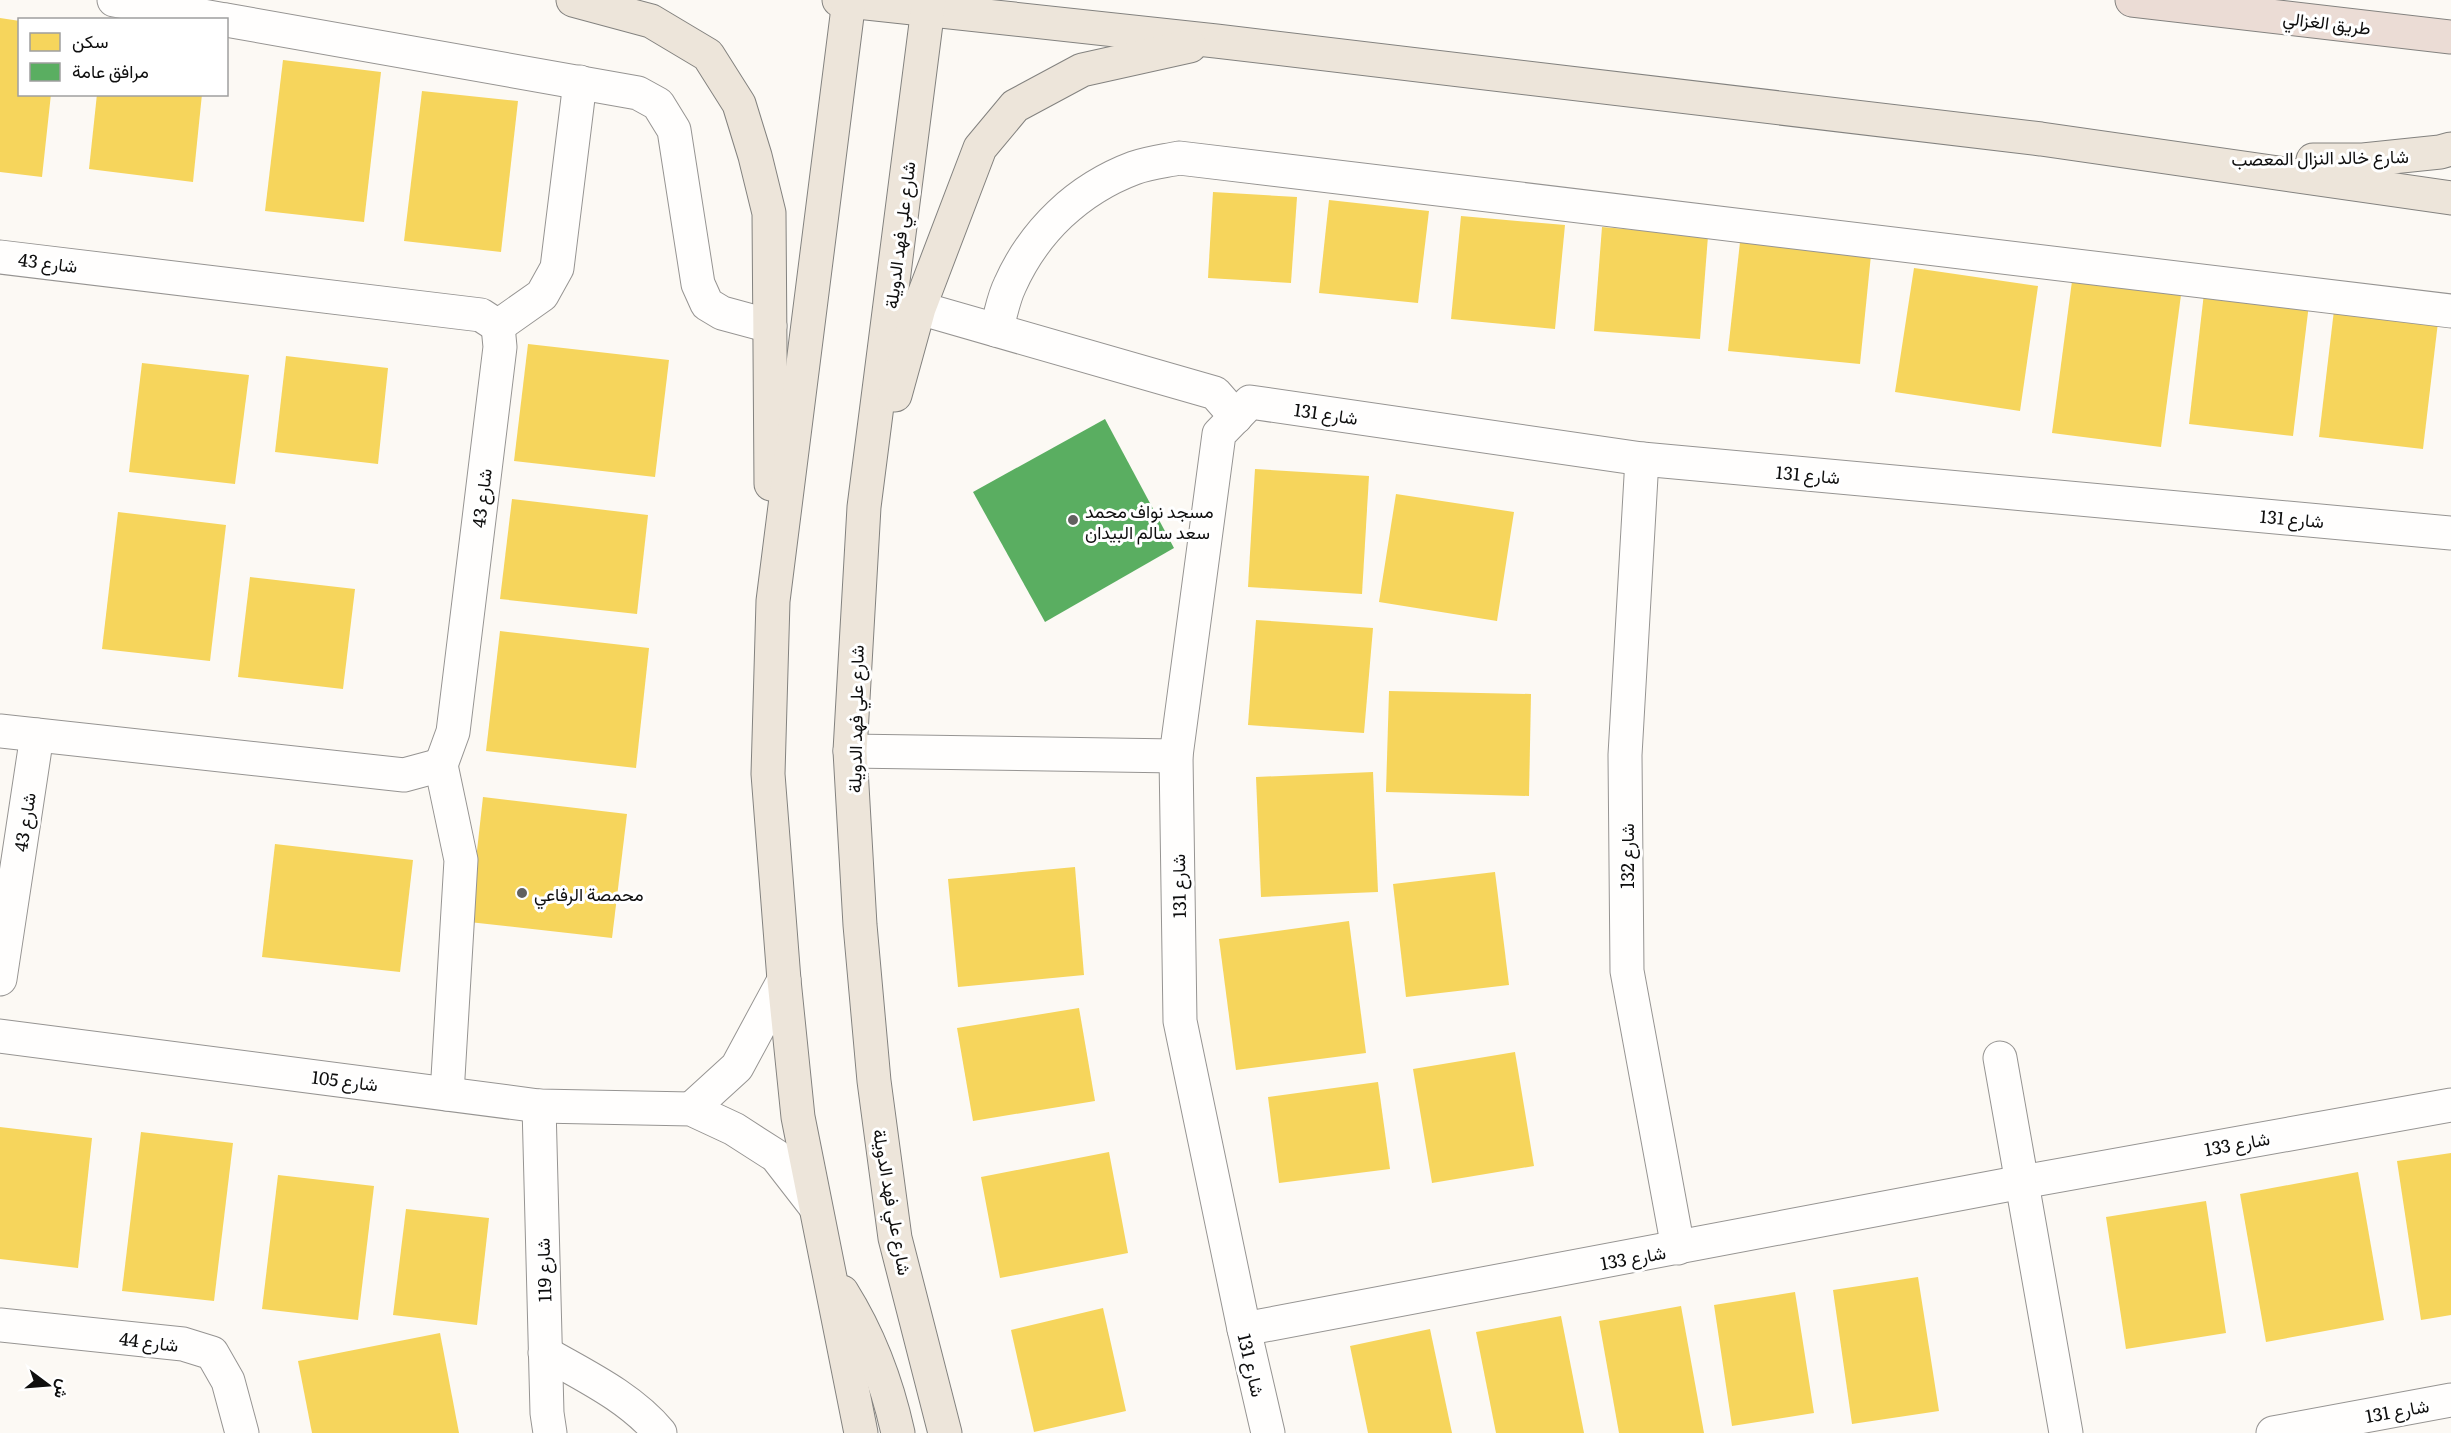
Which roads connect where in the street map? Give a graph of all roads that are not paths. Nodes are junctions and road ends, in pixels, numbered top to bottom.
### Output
1 (114, 0) edge
2 (573, 0) edge
3 (846, 0) edge
4 (2132, 0) edge
5 (929, 4) edge
6 (215, 18) edge
7 (228, 20) edge
8 (2451, 37) edge
9 (1216, 40) junction
10 (580, 82) junction
11 (2451, 149) edge
12 (2188, 159) junction
13 (2451, 198) edge
14 (0, 256) edge
15 (920, 308) junction
16 (2451, 311) edge
17 (498, 326) junction
18 (770, 326) junction
19 (996, 330) junction
20 (1236, 417) junction
21 (1642, 459) junction
22 (864, 507) junction
23 (2451, 533) edge
24 (773, 601) junction
25 (0, 731) edge
26 (37, 735) junction
27 (850, 751) junction
28 (1176, 756) junction
29 (441, 765) junction
30 (0, 979) edge
31 (784, 980) junction
32 (0, 1036) edge
33 (2000, 1058) dead end
34 (447, 1094) junction
35 (2451, 1105) edge
36 (539, 1106) junction
37 (691, 1109) junction
38 (2022, 1182) junction
39 (814, 1205) junction
40 (1678, 1248) junction
41 (826, 1267) junction
42 (0, 1325) edge
43 (1244, 1329) junction
44 (545, 1353) junction
45 (2451, 1400) edge
46 (2344, 1426) edge
47 (242, 1433) edge
48 (550, 1433) edge
49 (660, 1433) edge
50 (861, 1433) edge
51 (898, 1433) edge
52 (945, 1433) edge
53 (1268, 1433) edge
54 (2066, 1433) edge
55 (2273, 1433) edge

1 - 6 street
2 - 18 main road
3 - 5 main road
3 - 24 main road
4 - 8 highway, طريق الغزالي
5 - 9 main road
5 - 22 main road, شارع علي فهد الدويلة
7 - 10 street
9 - 12 main road
9 - 15 main road
10 - 17 street
10 - 18 street
11 - 12 main road, شارع خالد النزال المعصب
12 - 13 main road
14 - 17 street, شارع 43
15 - 19 street
15 - 22 main road
16 - 19 street
17 - 29 street, شارع 43
18 - 24 main road
19 - 20 street
20 - 21 street, شارع 131
20 - 28 street, شارع 131
21 - 23 street, شارع 131
21 - 40 street, شارع 132
22 - 27 main road, شارع علي فهد الدويلة
24 - 31 main road
25 - 26 street
26 - 29 street
26 - 30 street, شارع 43
27 - 28 street
27 - 52 main road, شارع علي فهد الدويلة
28 - 43 street, شارع 131
29 - 34 street
31 - 37 street
31 - 39 main road
32 - 34 street, شارع 105
33 - 38 street
34 - 36 street, شارع 105
35 - 38 street, شارع 133
36 - 37 street, شارع 105
36 - 44 street, شارع 119
37 - 39 street, شارع 105
38 - 40 street, شارع 133
38 - 54 street
39 - 41 main road
40 - 43 street, شارع 133
41 - 50 main road
41 - 51 main road
42 - 47 street, شارع 44
43 - 53 street, شارع 131
44 - 48 street, شارع 119
44 - 49 street
45 - 46 street, شارع 131
46 - 55 street, شارع 131

